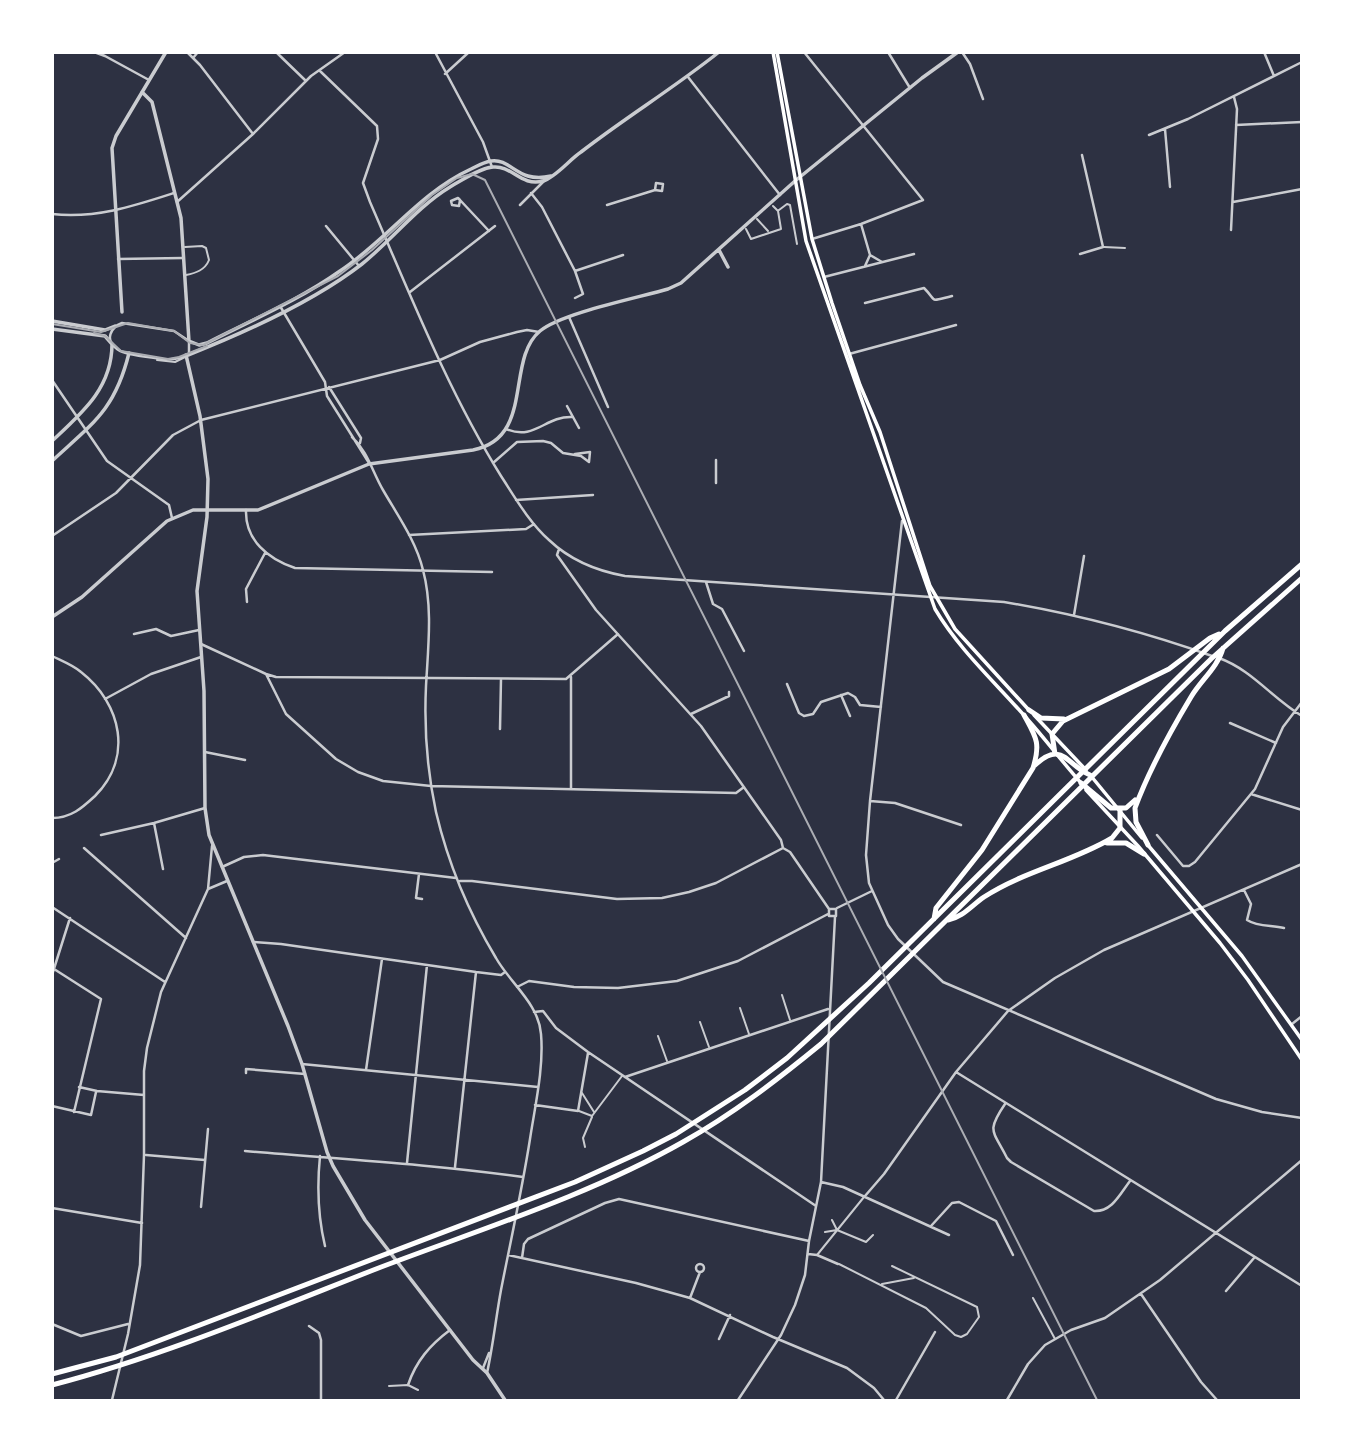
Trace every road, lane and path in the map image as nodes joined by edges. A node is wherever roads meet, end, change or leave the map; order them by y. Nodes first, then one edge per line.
1 (94, 52) edge
2 (166, 52) edge
3 (187, 52) edge
4 (198, 52) edge
5 (276, 52) edge
6 (345, 52) edge
7 (435, 52) edge
8 (469, 52) edge
9 (719, 52) edge
10 (775, 52) edge
11 (804, 52) edge
12 (888, 52) edge
13 (960, 52) edge
14 (1264, 52) edge
15 (193, 58) junction
16 (1301, 62) edge
17 (320, 71) junction
18 (445, 74) junction
19 (1274, 76) junction
20 (688, 77) junction
21 (149, 80) junction
22 (306, 81) junction
23 (910, 88) junction
24 (142, 92) junction
25 (1233, 96) junction
26 (983, 99) dead end
27 (1301, 122) edge
28 (863, 125) junction
29 (1236, 125) junction
30 (1164, 130) junction
31 (253, 134) junction
32 (1149, 135) dead end
33 (1082, 155) dead end
34 (491, 161) junction
35 (492, 167) junction
36 (551, 176) junction
37 (800, 177) junction
38 (545, 180) junction
39 (795, 181) junction
40 (1170, 187) dead end
41 (1301, 189) edge
42 (655, 190) dead end
43 (174, 193) junction
44 (531, 193) junction
45 (780, 195) junction
46 (460, 200) dead end
47 (177, 202) junction
48 (1232, 202) junction
49 (520, 205) dead end
50 (607, 205) dead end
51 (773, 206) dead end
52 (115, 210) junction
53 (778, 211) junction
54 (52, 214) edge
55 (757, 219) dead end
56 (862, 224) junction
57 (326, 226) dead end
58 (495, 226) dead end
59 (746, 229) dead end
60 (1231, 230) dead end
61 (489, 231) junction
62 (769, 233) junction
63 (384, 235) junction
64 (812, 239) junction
65 (806, 241) junction
66 (387, 242) junction
67 (797, 244) dead end
68 (183, 247) junction
69 (1103, 247) junction
70 (1125, 248) dead end
71 (719, 250) junction
72 (914, 254) dead end
73 (1080, 254) dead end
74 (623, 255) dead end
75 (870, 255) junction
76 (183, 258) junction
77 (118, 259) junction
78 (355, 261) junction
79 (882, 262) junction
80 (359, 266) junction
81 (865, 266) junction
82 (728, 267) dead end
83 (575, 271) junction
84 (184, 275) junction
85 (824, 277) junction
86 (410, 292) junction
87 (952, 296) dead end
88 (575, 298) dead end
89 (865, 303) dead end
90 (280, 306) junction
91 (122, 312) joint
92 (283, 312) junction
93 (567, 318) junction
94 (52, 321) edge
95 (124, 322) junction
96 (956, 325) dead end
97 (116, 326) junction
98 (52, 329) edge
99 (539, 332) junction
100 (189, 341) junction
101 (112, 344) junction
102 (130, 353) junction
103 (849, 354) junction
104 (187, 355) junction
105 (440, 360) junction
106 (52, 380) edge
107 (328, 388) junction
108 (567, 406) dead end
109 (608, 407) dead end
110 (572, 417) junction
111 (78, 418) junction
112 (201, 420) junction
113 (579, 428) dead end
114 (506, 429) junction
115 (87, 431) junction
116 (352, 437) junction
117 (52, 441) edge
118 (360, 443) junction
119 (483, 448) junction
120 (575, 454) dead end
121 (716, 460) dead end
122 (52, 461) edge
123 (493, 463) junction
124 (369, 464) junction
125 (131, 478) junction
126 (716, 483) dead end
127 (593, 495) dead end
128 (516, 500) junction
129 (206, 510) junction
130 (246, 510) junction
131 (172, 518) junction
132 (902, 520) junction
133 (534, 524) junction
134 (409, 535) junction
135 (52, 536) edge
136 (559, 549) junction
137 (265, 553) junction
138 (1084, 556) dead end
139 (1301, 564) edge
140 (424, 571) junction
141 (492, 572) dead end
142 (1301, 578) edge
143 (706, 581) junction
144 (895, 593) junction
145 (932, 595) junction
146 (247, 602) dead end
147 (1074, 615) junction
148 (52, 617) edge
149 (199, 629) junction
150 (1225, 631) junction
151 (134, 634) dead end
152 (618, 634) junction
153 (200, 644) junction
154 (744, 651) dead end
155 (1221, 652) junction
156 (52, 656) edge
157 (201, 657) junction
158 (266, 674) junction
159 (571, 677) junction
160 (427, 678) junction
161 (501, 679) junction
162 (787, 684) dead end
163 (729, 692) dead end
164 (841, 695) junction
165 (105, 699) junction
166 (1301, 702) edge
167 (881, 707) junction
168 (1293, 711) junction
169 (1026, 713) junction
170 (691, 714) junction
171 (850, 716) dead end
172 (1301, 716) edge
173 (1070, 718) junction
174 (1230, 723) dead end
175 (500, 729) dead end
176 (1052, 734) junction
177 (1276, 743) junction
178 (205, 752) junction
179 (1055, 754) junction
180 (245, 760) dead end
181 (1033, 768) junction
182 (1093, 774) junction
183 (431, 786) junction
184 (1081, 786) junction
185 (744, 788) junction
186 (571, 789) junction
187 (1141, 793) junction
188 (1251, 794) junction
189 (870, 801) junction
190 (205, 808) junction
191 (1120, 810) junction
192 (1301, 810) edge
193 (52, 818) edge
194 (155, 823) junction
195 (961, 825) dead end
196 (1120, 828) junction
197 (101, 835) dead end
198 (1157, 835) dead end
199 (1104, 843) junction
200 (1148, 845) junction
201 (212, 846) junction
202 (85, 848) dead end
203 (783, 848) junction
204 (1144, 854) junction
205 (59, 859) dead end
206 (52, 863) edge
207 (1301, 864) edge
208 (222, 867) junction
209 (163, 869) dead end
210 (419, 874) junction
211 (458, 879) junction
212 (228, 880) junction
213 (208, 889) junction
214 (1244, 890) junction
215 (872, 891) junction
216 (422, 899) dead end
217 (52, 907) edge
218 (838, 908) junction
219 (1203, 908) junction
220 (829, 909) junction
221 (1194, 911) junction
222 (828, 914) junction
223 (835, 917) junction
224 (70, 918) junction
225 (933, 919) junction
226 (948, 920) junction
227 (1284, 929) dead end
228 (186, 938) junction
229 (253, 942) junction
230 (382, 959) junction
231 (427, 965) junction
232 (54, 969) edge
233 (476, 972) junction
234 (505, 972) junction
235 (52, 975) edge
236 (165, 982) junction
237 (517, 987) junction
238 (782, 995) dead end
239 (740, 1008) dead end
240 (828, 1010) junction
241 (1007, 1011) junction
242 (534, 1012) junction
243 (546, 1013) junction
244 (1301, 1016) edge
245 (537, 1018) junction
246 (790, 1020) junction
247 (700, 1022) dead end
248 (1292, 1024) junction
249 (749, 1034) junction
250 (659, 1036) dead end
251 (1301, 1040) edge
252 (709, 1048) junction
253 (588, 1052) junction
254 (1301, 1060) edge
255 (668, 1062) junction
256 (302, 1063) junction
257 (366, 1070) junction
258 (956, 1072) junction
259 (246, 1073) dead end
260 (305, 1074) junction
261 (415, 1074) junction
262 (624, 1076) junction
263 (463, 1080) junction
264 (79, 1087) junction
265 (538, 1087) junction
266 (97, 1091) junction
267 (581, 1092) junction
268 (144, 1095) junction
269 (1005, 1104) junction
270 (535, 1105) junction
271 (52, 1107) edge
272 (578, 1111) junction
273 (74, 1112) junction
274 (593, 1114) junction
275 (1301, 1118) edge
276 (208, 1129) dead end
277 (585, 1147) dead end
278 (245, 1151) dead end
279 (144, 1155) junction
280 (320, 1156) junction
281 (329, 1157) junction
282 (205, 1160) junction
283 (1301, 1160) edge
284 (407, 1163) junction
285 (455, 1167) junction
286 (524, 1177) junction
287 (1130, 1180) junction
288 (821, 1182) junction
289 (864, 1196) junction
290 (816, 1206) junction
291 (201, 1207) dead end
292 (52, 1208) edge
293 (832, 1220) dead end
294 (142, 1223) junction
295 (931, 1226) junction
296 (838, 1230) junction
297 (825, 1233) dead end
298 (1216, 1234) junction
299 (873, 1235) dead end
300 (949, 1235) dead end
301 (809, 1241) junction
302 (325, 1246) dead end
303 (808, 1254) junction
304 (509, 1255) junction
305 (817, 1255) junction
306 (1013, 1255) dead end
307 (522, 1258) junction
308 (1254, 1258) junction
309 (838, 1264) joint
310 (892, 1266) dead end
311 (699, 1272) dead end
312 (917, 1278) junction
313 (881, 1284) junction
314 (1301, 1286) edge
315 (1226, 1291) dead end
316 (1141, 1294) junction
317 (691, 1298) junction
318 (1033, 1298) dead end
319 (730, 1315) junction
320 (52, 1324) edge
321 (128, 1324) junction
322 (309, 1325) dead end
323 (450, 1330) junction
324 (934, 1332) dead end
325 (719, 1339) dead end
326 (778, 1339) junction
327 (1055, 1339) junction
328 (490, 1350) junction
329 (483, 1368) junction
330 (487, 1373) junction
331 (52, 1374) edge
332 (52, 1385) edge
333 (408, 1385) junction
334 (389, 1386) dead end
335 (418, 1390) dead end
336 (112, 1401) edge
337 (321, 1401) edge
338 (505, 1401) edge
339 (738, 1401) edge
340 (884, 1401) edge
341 (896, 1401) edge
342 (1007, 1401) edge
343 (1217, 1401) edge

1 - 21 street
2 - 21 street
3 - 15 street
4 - 15 street
5 - 22 street
6 - 17 street
7 - 18 street
8 - 18 street
9 - 20 street
10 - 37 main road
10 - 39 main road
11 - 28 street
12 - 23 street
13 - 23 street
13 - 26 street
14 - 19 street
15 - 31 street
16 - 19 street
17 - 22 street
17 - 63 street
18 - 34 street
19 - 25 street
20 - 36 street
20 - 45 street
21 - 24 street
22 - 31 street
23 - 28 street
24 - 43 street
24 - 52 street
25 - 29 street
25 - 30 street
27 - 29 street
28 - 37 street
28 - 56 street
29 - 48 street
30 - 32 street
30 - 40 street
31 - 47 street
33 - 69 street
34 - 35 street
34 - 36 street
34 - 63 street
35 - 38 street
35 - 66 street
36 - 38 street
37 - 39 street
37 - 64 main road
38 - 44 street
39 - 45 street
39 - 65 main road
41 - 48 street
42 - 50 street
43 - 47 street
43 - 52 street
44 - 49 street
44 - 83 street
45 - 71 street
46 - 61 street
47 - 68 street
48 - 60 street
51 - 53 street
52 - 54 street
52 - 77 street
53 - 62 street
53 - 67 street
55 - 62 street
56 - 64 street
56 - 75 street
57 - 78 street
58 - 61 street
59 - 62 street
61 - 86 street
63 - 66 street
63 - 78 street
64 - 65 street
64 - 85 main road
65 - 132 main road
66 - 80 street
66 - 86 street
68 - 76 street
68 - 84 street
69 - 70 street
69 - 73 street
71 - 82 street
71 - 93 street
72 - 79 street
74 - 83 street
75 - 79 street
75 - 81 street
76 - 77 street
76 - 84 street
77 - 91 street
78 - 80 street
78 - 90 street
79 - 81 street
80 - 92 street
81 - 85 street
83 - 88 street
84 - 100 street
85 - 103 main road
86 - 105 street
87 - 89 street
90 - 92 street
90 - 100 street
91 - 95 street
92 - 104 street
92 - 107 street
93 - 99 street
93 - 109 street
94 - 97 street
95 - 97 street
95 - 100 street
96 - 103 street
97 - 101 street
98 - 101 street
99 - 105 street
99 - 114 street
100 - 104 street
101 - 102 street
101 - 111 street
102 - 104 street
102 - 104 street
102 - 115 street
103 - 145 main road
104 - 112 street
105 - 107 street
105 - 119 street
106 - 111 street
107 - 112 street
107 - 116 street
107 - 118 street
108 - 110 street
110 - 113 street
110 - 114 street
111 - 115 street
111 - 117 street
112 - 125 street
112 - 129 street
114 - 119 street
115 - 122 street
115 - 125 street
116 - 118 street
116 - 124 street
118 - 124 street
119 - 123 street
119 - 124 street
120 - 123 street
121 - 126 street
123 - 128 street
124 - 130 street
124 - 134 street
125 - 131 street
125 - 135 street
127 - 128 street
128 - 133 street
129 - 130 street
129 - 131 street
129 - 149 street
130 - 137 street
131 - 148 street
132 - 144 street
132 - 145 main road
133 - 134 street
133 - 136 street
134 - 140 street
136 - 143 street
136 - 152 street
137 - 140 street
137 - 146 street
138 - 147 street
139 - 150 highway
140 - 141 street
140 - 160 street
142 - 155 highway
143 - 144 street
143 - 154 street
144 - 145 street
144 - 167 street
145 - 147 street
145 - 169 main road
147 - 168 street
149 - 151 street
149 - 153 street
150 - 173 highway
150 - 225 highway
152 - 159 street
152 - 170 street
153 - 157 street
153 - 158 street
155 - 182 highway
155 - 187 highway
156 - 165 street
157 - 165 street
157 - 178 street
158 - 160 street
158 - 183 street
159 - 161 street
159 - 186 street
160 - 161 street
160 - 183 street
161 - 175 street
162 - 164 street
163 - 170 street
164 - 167 street
164 - 171 street
165 - 193 street
166 - 168 street
167 - 189 street
168 - 172 street
168 - 177 street
169 - 173 highway
169 - 176 main road
169 - 179 main road
169 - 181 highway
170 - 185 street
173 - 176 highway
174 - 177 street
176 - 179 highway
176 - 182 main road
177 - 188 street
178 - 180 street
178 - 190 street
179 - 181 highway
179 - 182 highway
179 - 184 main road
181 - 225 highway
182 - 184 highway
182 - 191 main road
183 - 186 street
183 - 211 street
184 - 191 highway
184 - 196 main road
184 - 226 highway
185 - 186 street
185 - 203 street
187 - 191 highway
187 - 200 highway
188 - 192 street
188 - 198 street
189 - 195 street
189 - 215 street
190 - 194 street
190 - 201 street
191 - 196 highway
191 - 200 main road
194 - 197 street
194 - 209 street
196 - 199 highway
196 - 204 main road
199 - 204 highway
199 - 226 highway
200 - 219 main road
201 - 208 street
201 - 213 street
202 - 228 street
203 - 211 street
203 - 220 street
204 - 221 main road
205 - 206 street
207 - 214 street
208 - 210 street
208 - 212 street
210 - 211 street
210 - 216 street
211 - 234 street
212 - 213 street
212 - 229 street
213 - 228 street
214 - 219 street
214 - 227 street
215 - 218 street
215 - 241 street
217 - 224 street
218 - 220 street
218 - 223 street
219 - 221 street
219 - 248 main road
220 - 222 street
221 - 241 street
221 - 254 main road
222 - 223 street
222 - 237 street
223 - 240 street
224 - 232 street
224 - 236 street
225 - 331 highway
226 - 332 highway
228 - 236 street
229 - 230 street
229 - 256 street
230 - 231 street
230 - 257 street
231 - 233 street
231 - 261 street
232 - 235 street
232 - 264 street
233 - 234 street
233 - 263 street
234 - 237 street
236 - 268 street
237 - 242 street
238 - 246 street
239 - 249 street
240 - 246 street
240 - 288 street
241 - 258 street
241 - 275 street
242 - 243 street
242 - 245 street
243 - 245 street
243 - 253 street
244 - 248 street
245 - 265 street
246 - 249 street
247 - 252 street
248 - 251 main road
249 - 252 street
250 - 255 street
252 - 255 street
253 - 262 street
253 - 267 street
255 - 262 street
256 - 257 street
256 - 260 street
257 - 261 street
258 - 269 street
258 - 289 street
259 - 260 street
260 - 281 street
261 - 263 street
261 - 284 street
262 - 274 street
262 - 290 street
263 - 265 street
263 - 285 street
264 - 266 street
264 - 273 street
265 - 270 street
266 - 268 street
266 - 273 street
267 - 272 street
267 - 274 street
268 - 279 street
269 - 287 street
269 - 287 street
270 - 272 street
270 - 286 street
271 - 273 street
272 - 274 street
274 - 277 street
276 - 282 street
278 - 280 street
279 - 282 street
279 - 294 street
280 - 281 street
280 - 302 street
281 - 284 street
281 - 323 street
282 - 291 street
283 - 298 street
284 - 285 street
285 - 286 street
286 - 304 street
287 - 298 street
288 - 289 street
288 - 290 street
289 - 295 street
289 - 296 street
290 - 301 street
292 - 294 street
293 - 296 street
294 - 321 street
295 - 300 street
295 - 306 street
296 - 297 street
296 - 299 street
296 - 305 street
298 - 308 street
298 - 316 street
301 - 303 street
301 - 307 street
303 - 305 street
303 - 326 street
304 - 307 street
304 - 328 street
305 - 309 street
307 - 317 street
308 - 314 street
308 - 315 street
309 - 313 street
310 - 312 street
311 - 317 street
312 - 313 street
312 - 313 street
316 - 327 street
316 - 343 street
317 - 319 street
318 - 327 street
319 - 325 street
319 - 326 street
320 - 321 street
321 - 336 street
322 - 337 street
323 - 329 street
323 - 333 street
324 - 341 street
326 - 339 street
326 - 340 street
327 - 342 street
328 - 329 street
328 - 330 street
329 - 330 street
330 - 338 street
333 - 334 street
333 - 335 street

